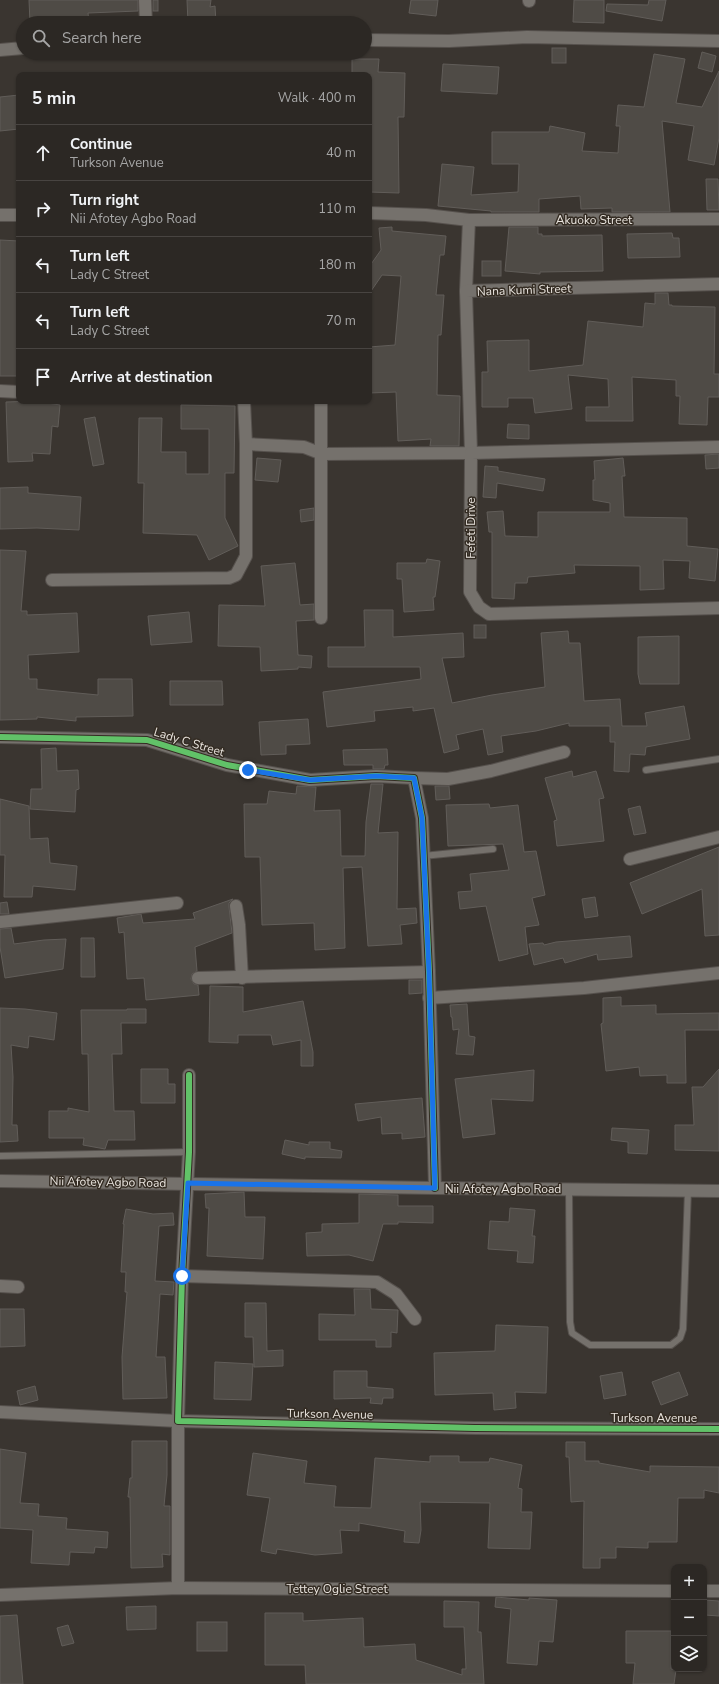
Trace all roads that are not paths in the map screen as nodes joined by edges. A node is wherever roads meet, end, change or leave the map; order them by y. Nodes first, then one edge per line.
1 (145, 0) edge
2 (146, 16) edge
3 (372, 40) edge
4 (719, 41) edge
5 (16, 49) edge
6 (0, 50) edge
7 (372, 213) edge
8 (0, 215) edge
9 (16, 215) edge
10 (719, 219) edge
11 (469, 220) junction
12 (719, 284) edge
13 (466, 291) junction
14 (0, 391) edge
15 (16, 392) edge
16 (244, 404) edge
17 (321, 404) edge
18 (246, 444) junction
19 (719, 447) edge
20 (471, 453) junction
21 (322, 454) junction
22 (52, 580) dead end
23 (719, 608) edge
24 (321, 618) dead end
25 (0, 737) edge
26 (564, 752) dead end
27 (719, 759) edge
28 (646, 770) dead end
29 (414, 778) junction
30 (719, 837) edge
31 (493, 849) dead end
32 (423, 856) junction
33 (630, 859) dead end
34 (177, 903) dead end
35 (236, 906) dead end
36 (0, 922) edge
37 (429, 972) junction
38 (719, 973) edge
39 (198, 978) dead end
40 (242, 978) junction
41 (429, 998) junction
42 (189, 1075) dead end
43 (189, 1152) junction
44 (0, 1156) edge
45 (0, 1181) edge
46 (188, 1183) junction
47 (435, 1188) junction
48 (569, 1189) junction
49 (688, 1190) junction
50 (719, 1190) edge
51 (182, 1276) junction
52 (0, 1286) edge
53 (18, 1287) dead end
54 (415, 1319) dead end
55 (0, 1412) edge
56 (178, 1421) junction
57 (719, 1429) edge
58 (178, 1588) junction
59 (671, 1591) edge
60 (707, 1591) edge
61 (719, 1591) edge
62 (0, 1594) edge

1 - 2 street
3 - 4 street
5 - 6 street
7 - 11 street, Akuoko Street
8 - 9 street
10 - 11 street, Akuoko Street
11 - 13 street
12 - 13 street, Nana Kumi Street
13 - 20 street, Nana Kumi Street
14 - 15 street
16 - 18 street
17 - 21 street
18 - 21 street
18 - 22 street
19 - 20 street
20 - 21 street
20 - 23 street, Fefeti Drive
21 - 24 street
25 - 29 street, Lady C Street
26 - 29 street, Lady C Street
27 - 28 lane
29 - 32 street
30 - 33 street
31 - 32 lane
32 - 37 street
34 - 36 street
35 - 40 street
37 - 40 street
37 - 41 street
38 - 41 street
39 - 40 street
41 - 47 street
42 - 43 street
43 - 44 lane
43 - 46 street
45 - 46 street, Nii Afotey Agbo Road
46 - 47 street, Nii Afotey Agbo Road
46 - 51 street
47 - 48 street, Nii Afotey Agbo Road
48 - 49 street, Nii Afotey Agbo Road
48 - 49 lane
49 - 50 street, Nii Afotey Agbo Road
51 - 54 street
51 - 56 street
52 - 53 street
55 - 56 street, Turkson Avenue
56 - 57 street, Turkson Avenue
56 - 58 street
58 - 59 street, Tettey Oglie Street
58 - 62 street, Tettey Oglie Street
60 - 61 street

